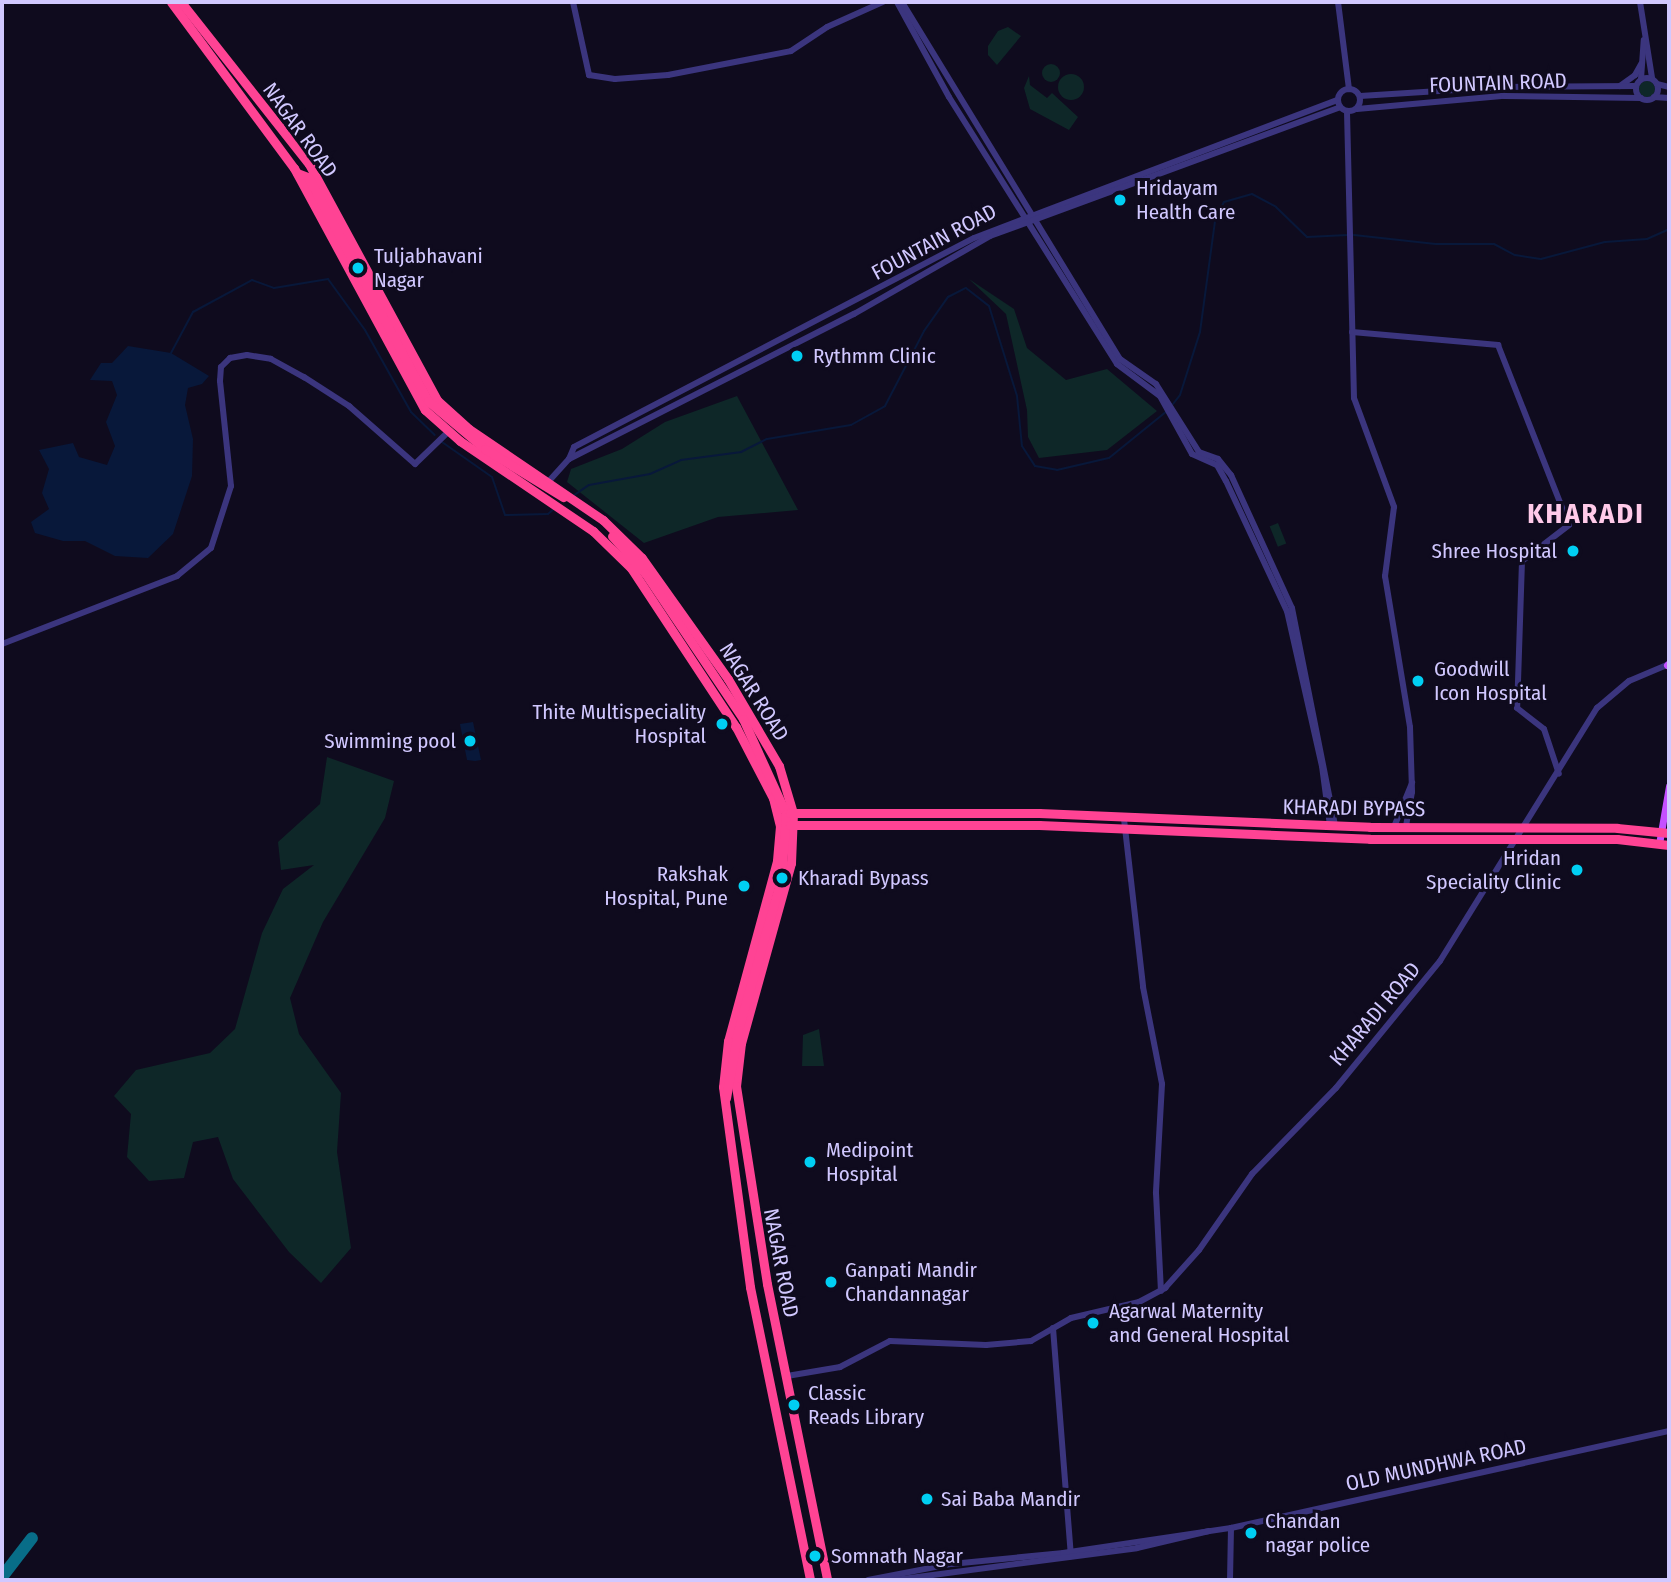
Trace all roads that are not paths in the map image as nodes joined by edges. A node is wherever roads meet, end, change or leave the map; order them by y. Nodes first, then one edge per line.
1 (171, 2) edge
2 (181, 2) edge
3 (573, 2) edge
4 (883, 2) edge
5 (899, 2) edge
6 (1338, 2) edge
7 (1642, 3) edge
8 (1644, 40) junction
9 (929, 56) junction
10 (1642, 58) junction
11 (1641, 79) junction
12 (1654, 81) junction
13 (1636, 86) junction
14 (1618, 87) junction
15 (1669, 87) edge
16 (1349, 89) junction
17 (1360, 96) junction
18 (1654, 97) junction
19 (1641, 98) junction
20 (1669, 98) edge
21 (1339, 103) junction
22 (1357, 109) junction
23 (1347, 112) junction
24 (305, 159) junction
25 (296, 170) junction
26 (1032, 213) junction
27 (1023, 216) junction
28 (1037, 220) junction
29 (1028, 223) junction
30 (1352, 332) junction
31 (685, 390) junction
32 (689, 399) junction
33 (1167, 401) junction
34 (448, 432) junction
35 (569, 459) junction
36 (547, 484) junction
37 (529, 486) junction
38 (566, 501) junction
39 (2, 644) edge
40 (1669, 664) edge
41 (1559, 774) junction
42 (1412, 783) junction
43 (1669, 786) edge
44 (790, 796) junction
45 (790, 813) junction
46 (811, 813) junction
47 (1127, 819) junction
48 (791, 825) junction
49 (1333, 826) junction
50 (1394, 827) junction
51 (1406, 827) junction
52 (1525, 827) junction
53 (1126, 831) junction
54 (1667, 833) edge
55 (1519, 838) junction
56 (1665, 844) edge
57 (724, 1104) junction
58 (752, 1202) junction
59 (736, 1205) junction
60 (1161, 1291) junction
61 (1053, 1328) junction
62 (787, 1376) junction
63 (793, 1404) junction
64 (775, 1407) junction
65 (1669, 1431) edge
66 (1231, 1528) junction
67 (1071, 1555) junction
68 (810, 1580) edge
69 (827, 1580) edge
70 (868, 1580) edge
71 (895, 1580) edge
72 (1230, 1580) edge

1 - 25 highway, NAGAR ROAD
2 - 24 highway, NAGAR ROAD
3 - 4 street
5 - 9 street
6 - 16 street
7 - 8 street
8 - 10 street
8 - 12 street
9 - 26 street
9 - 27 street
10 - 11 street
10 - 14 street
11 - 12 street
11 - 13 street
12 - 15 street
12 - 18 street
13 - 14 street, FOUNTAIN ROAD
13 - 19 street
14 - 17 street, FOUNTAIN ROAD
16 - 17 street
16 - 21 street, FOUNTAIN ROAD
17 - 22 street
18 - 19 street, FOUNTAIN ROAD
18 - 20 street, FOUNTAIN ROAD
19 - 22 street, FOUNTAIN ROAD
21 - 23 street
21 - 26 street, FOUNTAIN ROAD
21 - 28 street, FOUNTAIN ROAD
22 - 23 street, FOUNTAIN ROAD
23 - 30 street
24 - 25 highway
24 - 36 highway, NAGAR ROAD
25 - 34 highway, NAGAR ROAD
25 - 36 highway
26 - 27 street, FOUNTAIN ROAD
26 - 28 street
27 - 29 street
27 - 31 street, FOUNTAIN ROAD
28 - 29 street, FOUNTAIN ROAD
28 - 33 street
29 - 32 street, FOUNTAIN ROAD
29 - 33 street
30 - 41 street
30 - 42 street
31 - 32 street
31 - 35 street, FOUNTAIN ROAD
32 - 35 street, FOUNTAIN ROAD
33 - 49 street
34 - 37 highway, NAGAR ROAD
34 - 39 street
35 - 36 street, FOUNTAIN ROAD
36 - 37 highway
36 - 38 highway
37 - 38 highway, NAGAR ROAD
38 - 44 highway, NAGAR ROAD
38 - 45 highway
38 - 57 highway, NAGAR ROAD
40 - 41 street, KHARADI ROAD
41 - 52 street, KHARADI ROAD
42 - 50 street
42 - 51 street
43 - 54 main road
44 - 45 highway, NAGAR ROAD
44 - 46 highway
45 - 46 highway, KHARADI BYPASS
45 - 48 highway, NAGAR ROAD
46 - 47 highway, KHARADI BYPASS
47 - 49 highway, KHARADI BYPASS
47 - 53 street
48 - 53 highway, KHARADI BYPASS
48 - 57 highway
48 - 58 highway, NAGAR ROAD
49 - 50 highway, KHARADI BYPASS
50 - 51 highway, KHARADI BYPASS
51 - 52 highway, KHARADI BYPASS
52 - 54 highway, KHARADI BYPASS
52 - 55 street, KHARADI ROAD
53 - 55 highway, KHARADI BYPASS
53 - 60 street
54 - 56 main road
55 - 56 highway, KHARADI BYPASS
55 - 60 street, KHARADI ROAD
57 - 59 highway, NAGAR ROAD
58 - 59 highway
58 - 62 highway, NAGAR ROAD
59 - 64 highway, NAGAR ROAD
60 - 61 street, KHARADI ROAD
61 - 62 street, KHARADI ROAD
61 - 67 street
62 - 63 highway, NAGAR ROAD
63 - 64 highway
63 - 69 highway, NAGAR ROAD
64 - 68 highway, NAGAR ROAD
65 - 66 street, OLD MUNDHWA ROAD
66 - 67 street, OLD MUNDHWA ROAD
66 - 72 street
67 - 70 street, OLD MUNDHWA ROAD
67 - 71 street, OLD MUNDHWA ROAD

